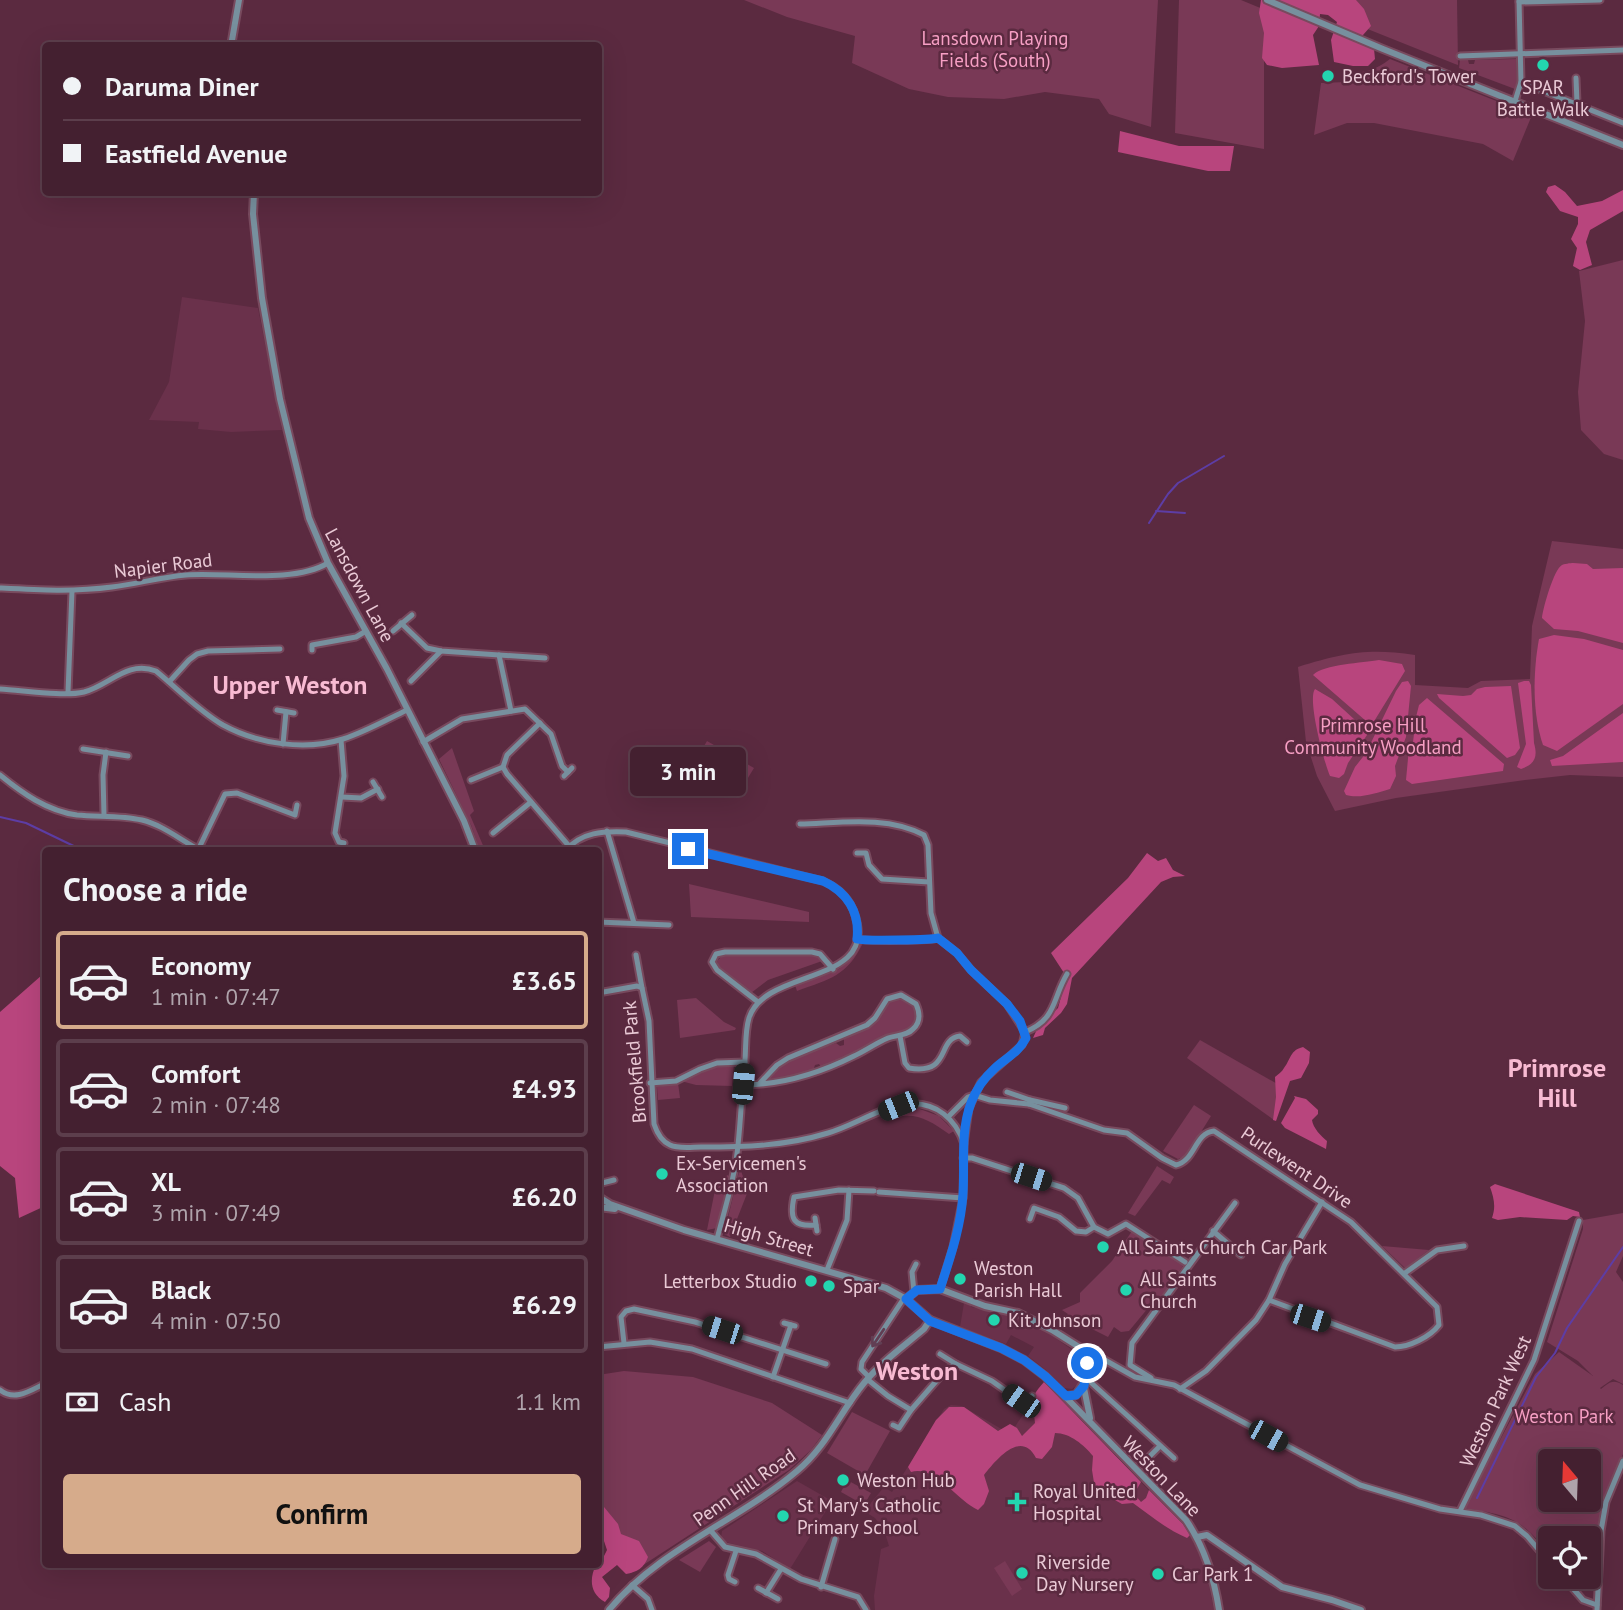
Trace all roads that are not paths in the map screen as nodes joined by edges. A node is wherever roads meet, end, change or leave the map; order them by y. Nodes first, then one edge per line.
1 (239, 0) edge
2 (1267, 0) edge
3 (1600, 0) edge
4 (1519, 1) edge
5 (232, 42) edge
6 (1623, 50) edge
7 (1520, 54) junction
8 (1460, 56) dead end
9 (1471, 56) junction
10 (1471, 63) dead end
11 (1576, 78) dead end
12 (1521, 82) junction
13 (1515, 100) junction
14 (1577, 103) junction
15 (1623, 123) edge
16 (1623, 145) edge
17 (254, 196) edge
18 (328, 563) junction
19 (0, 587) edge
20 (72, 591) junction
21 (412, 615) dead end
22 (401, 623) junction
23 (366, 631) junction
24 (393, 631) dead end
25 (280, 649) dead end
26 (266, 650) junction
27 (312, 650) dead end
28 (440, 651) junction
29 (499, 655) junction
30 (545, 658) dead end
31 (266, 659) dead end
32 (411, 681) dead end
33 (169, 682) junction
34 (0, 689) edge
35 (68, 692) junction
36 (277, 710) dead end
37 (407, 710) junction
38 (510, 711) junction
39 (286, 712) junction
40 (294, 713) dead end
41 (540, 723) junction
42 (341, 740) junction
43 (423, 742) junction
44 (283, 744) junction
45 (83, 750) dead end
46 (106, 752) junction
47 (128, 756) dead end
48 (503, 767) junction
49 (568, 772) dead end
50 (0, 775) edge
51 (470, 781) dead end
52 (373, 782) dead end
53 (378, 789) junction
54 (342, 797) junction
55 (382, 797) dead end
56 (531, 802) junction
57 (297, 805) dead end
58 (104, 815) junction
59 (800, 824) dead end
60 (607, 831) junction
61 (493, 834) dead end
62 (344, 843) dead end
63 (194, 847) edge
64 (200, 847) edge
65 (474, 847) edge
66 (566, 847) edge
67 (569, 847) edge
68 (856, 853) dead end
69 (929, 882) junction
70 (602, 922) edge
71 (634, 923) junction
72 (669, 925) dead end
73 (938, 938) junction
74 (857, 939) junction
75 (636, 955) dead end
76 (833, 969) junction
77 (1067, 974) dead end
78 (642, 988) junction
79 (602, 992) edge
80 (758, 1002) junction
81 (1026, 1032) junction
82 (900, 1036) junction
83 (967, 1042) dead end
84 (744, 1062) junction
85 (650, 1083) junction
86 (743, 1084) junction
87 (759, 1084) junction
88 (1007, 1092) dead end
89 (974, 1094) junction
90 (1030, 1102) junction
91 (1065, 1108) dead end
92 (948, 1116) junction
93 (964, 1144) junction
94 (738, 1147) junction
95 (963, 1158) junction
96 (614, 1180) dead end
97 (602, 1183) edge
98 (849, 1190) junction
99 (602, 1198) edge
100 (963, 1198) junction
101 (1322, 1202) junction
102 (1235, 1203) dead end
103 (602, 1206) edge
104 (624, 1209) junction
105 (815, 1218) dead end
106 (1030, 1219) dead end
107 (1579, 1221) dead end
108 (1094, 1227) junction
109 (1213, 1231) junction
110 (717, 1239) junction
111 (1458, 1244) dead end
112 (1241, 1255) dead end
113 (1185, 1262) dead end
114 (916, 1264) dead end
115 (827, 1270) junction
116 (1405, 1273) junction
117 (940, 1289) junction
118 (914, 1292) junction
119 (905, 1298) junction
120 (1269, 1300) junction
121 (930, 1321) junction
122 (790, 1324) dead end
123 (624, 1343) junction
124 (602, 1346) edge
125 (782, 1350) junction
126 (940, 1354) dead end
127 (1086, 1357) junction
128 (826, 1364) dead end
129 (956, 1364) junction
130 (773, 1377) junction
131 (868, 1378) junction
132 (1086, 1378) junction
133 (1157, 1381) junction
134 (42, 1385) edge
135 (1084, 1386) junction
136 (1180, 1389) junction
137 (0, 1390) edge
138 (1032, 1396) dead end
139 (1066, 1396) junction
140 (850, 1404) junction
141 (911, 1410) junction
142 (894, 1425) dead end
143 (1093, 1425) junction
144 (1160, 1446) junction
145 (1149, 1457) dead end
146 (1174, 1458) dead end
147 (1623, 1461) edge
148 (1461, 1511) junction
149 (711, 1531) junction
150 (1197, 1537) junction
151 (835, 1539) dead end
152 (1538, 1549) edge
153 (736, 1551) junction
154 (781, 1569) junction
155 (735, 1582) dead end
156 (632, 1586) junction
157 (821, 1587) junction
158 (758, 1588) dead end
159 (1573, 1589) edge
160 (766, 1593) junction
161 (778, 1599) dead end
162 (1597, 1608) edge
163 (610, 1610) edge
164 (652, 1610) edge
165 (866, 1610) edge
166 (1219, 1610) edge
167 (1360, 1610) edge

1 - 5 street
2 - 13 street
3 - 4 street
4 - 7 street
6 - 7 street
7 - 9 street
7 - 12 street
8 - 9 street
9 - 10 street
11 - 14 street
12 - 13 street
12 - 14 street
13 - 16 street
14 - 15 street
17 - 18 street, Lansdown Lane
18 - 20 street, Napier Road
18 - 23 street, Lansdown Lane
19 - 20 street, Napier Road
20 - 35 street
21 - 22 street
22 - 24 street
22 - 28 street
23 - 27 street
23 - 37 street, Lansdown Lane
25 - 26 street
26 - 31 street
26 - 33 street
28 - 29 street
28 - 32 street
29 - 30 street
29 - 38 street
33 - 35 street
33 - 44 street
34 - 35 street
36 - 39 street
37 - 42 street
37 - 43 street, Lansdown Lane
38 - 41 street
38 - 43 street
39 - 40 street
39 - 44 street
41 - 48 street
41 - 49 street
42 - 44 street
42 - 54 street
43 - 65 street, Lansdown Lane
45 - 46 street
46 - 47 street
46 - 58 street
48 - 51 street
48 - 56 street
50 - 58 street
52 - 53 street
53 - 54 street
53 - 55 street
54 - 62 street
56 - 61 street
56 - 66 street
57 - 64 street
58 - 63 street
59 - 69 street
60 - 67 street
60 - 71 street
60 - 74 street
68 - 69 street
69 - 73 street
70 - 71 street
71 - 72 street
73 - 74 street
73 - 81 street
74 - 76 street
75 - 78 street
76 - 80 street
76 - 80 street
77 - 81 street
78 - 79 street, Brookfield Park
78 - 85 street, Brookfield Park
80 - 84 street
81 - 89 street
82 - 83 street
82 - 87 street
82 - 87 street
84 - 85 street
84 - 86 street
85 - 94 street, Brookfield Park
86 - 87 street
86 - 94 street
88 - 90 street
89 - 90 street, Purlewent Drive
89 - 92 street
89 - 93 street
90 - 91 street
90 - 101 street, Purlewent Drive
92 - 93 street
92 - 94 street, Brookfield Park
93 - 95 street
94 - 110 street
95 - 100 street
95 - 108 street
96 - 97 street
98 - 100 street
98 - 105 street
98 - 115 street
99 - 104 street, High Street
100 - 117 street
101 - 116 street, Purlewent Drive
101 - 120 street
102 - 109 street
103 - 104 street, High Street
104 - 110 street, High Street
106 - 108 street
107 - 148 street, Weston Park West
108 - 113 street
109 - 112 street
109 - 133 street
110 - 115 street, High Street
111 - 116 street
114 - 118 street
115 - 119 street, High Street
116 - 120 street, Purlewent Drive
117 - 118 street
117 - 127 street
118 - 119 street
119 - 121 street, High Street
119 -> 131 street
120 - 136 street
121 - 131 street, Penn Hill Road
121 - 139 street, Weston Lane
122 - 125 street
123 - 124 street
123 - 125 street
123 - 130 street
125 - 128 street
125 - 130 street
126 - 129 street
127 - 132 street
127 - 133 street
129 - 138 street
129 - 141 street
130 - 140 street
131 - 140 street, Penn Hill Road
131 - 141 street
132 - 135 street
132 - 144 street
133 - 136 street
134 - 137 street
135 - 139 street
135 - 143 street
136 - 148 street
139 - 143 street, Weston Lane
140 - 149 street, Penn Hill Road
141 - 142 street
143 - 150 street, Weston Lane
144 - 145 street
144 - 146 street
147 - 162 street
148 - 152 street
149 - 153 street
149 - 156 street, Penn Hill Road
150 - 166 street
150 - 167 street, Weston Lane
151 - 157 street
153 - 154 street
153 - 155 street
154 - 157 street
154 - 160 street
156 - 163 street, Penn Hill Road
156 - 164 street
157 - 165 street
158 - 160 street
159 - 162 street
160 - 161 street

